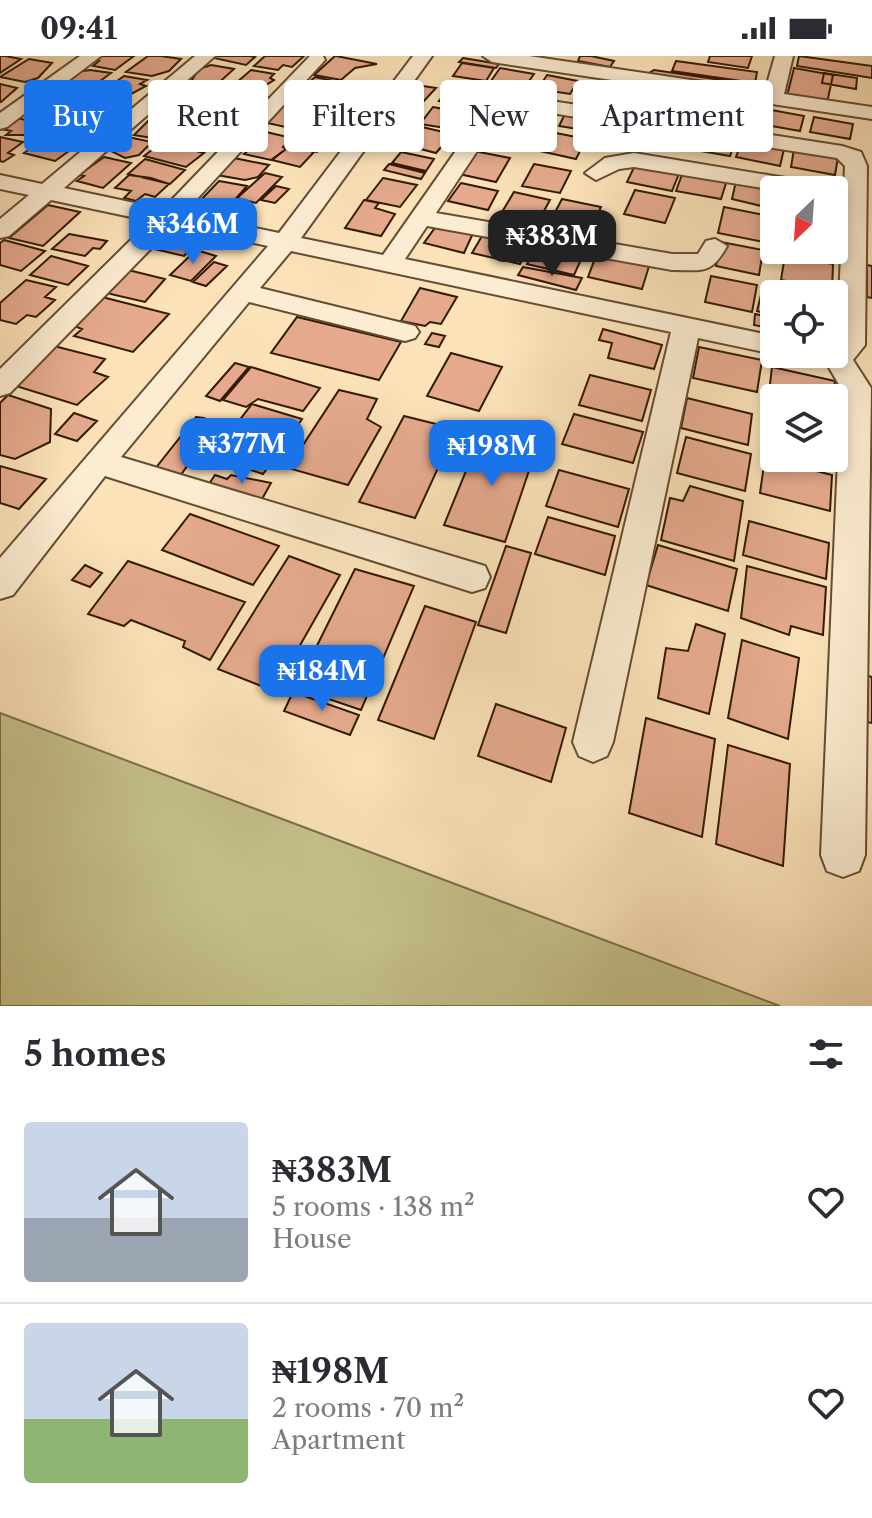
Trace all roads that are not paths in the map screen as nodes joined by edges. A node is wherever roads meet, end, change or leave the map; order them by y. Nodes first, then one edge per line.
1 (92, 56) edge
2 (206, 56) edge
3 (423, 56) edge
4 (492, 56) edge
5 (650, 56) edge
6 (784, 56) edge
7 (316, 60) dead end
8 (641, 80) joint
9 (773, 99) joint
10 (872, 113) edge
11 (0, 123) edge
12 (596, 173) dead end
13 (760, 181) edge
14 (848, 181) edge
15 (0, 182) edge
16 (46, 191) junction
17 (168, 217) junction
18 (421, 218) junction
19 (0, 231) edge
20 (286, 241) junction
21 (715, 246) dead end
22 (389, 264) junction
23 (848, 264) edge
24 (242, 292) junction
25 (685, 326) junction
26 (405, 332) dead end
27 (760, 342) edge
28 (848, 350) edge
29 (846, 368) edge
30 (0, 386) edge
31 (98, 462) junction
32 (472, 577) dead end
33 (0, 584) edge
34 (593, 742) dead end
35 (843, 855) dead end

1 - 11 street
2 - 16 street
3 - 20 street
4 - 8 street
5 - 8 street
6 - 9 street
7 - 17 street
9 - 10 street
12 - 13 street
14 - 18 street
15 - 16 street
16 - 17 street
16 - 19 street
17 - 20 street
17 - 30 street
18 - 21 street
18 - 22 street
20 - 22 street
20 - 24 street
22 - 25 street
23 - 28 street
24 - 26 street
24 - 31 street
25 - 27 street
25 - 34 street
29 - 35 street
31 - 32 street
31 - 33 street

